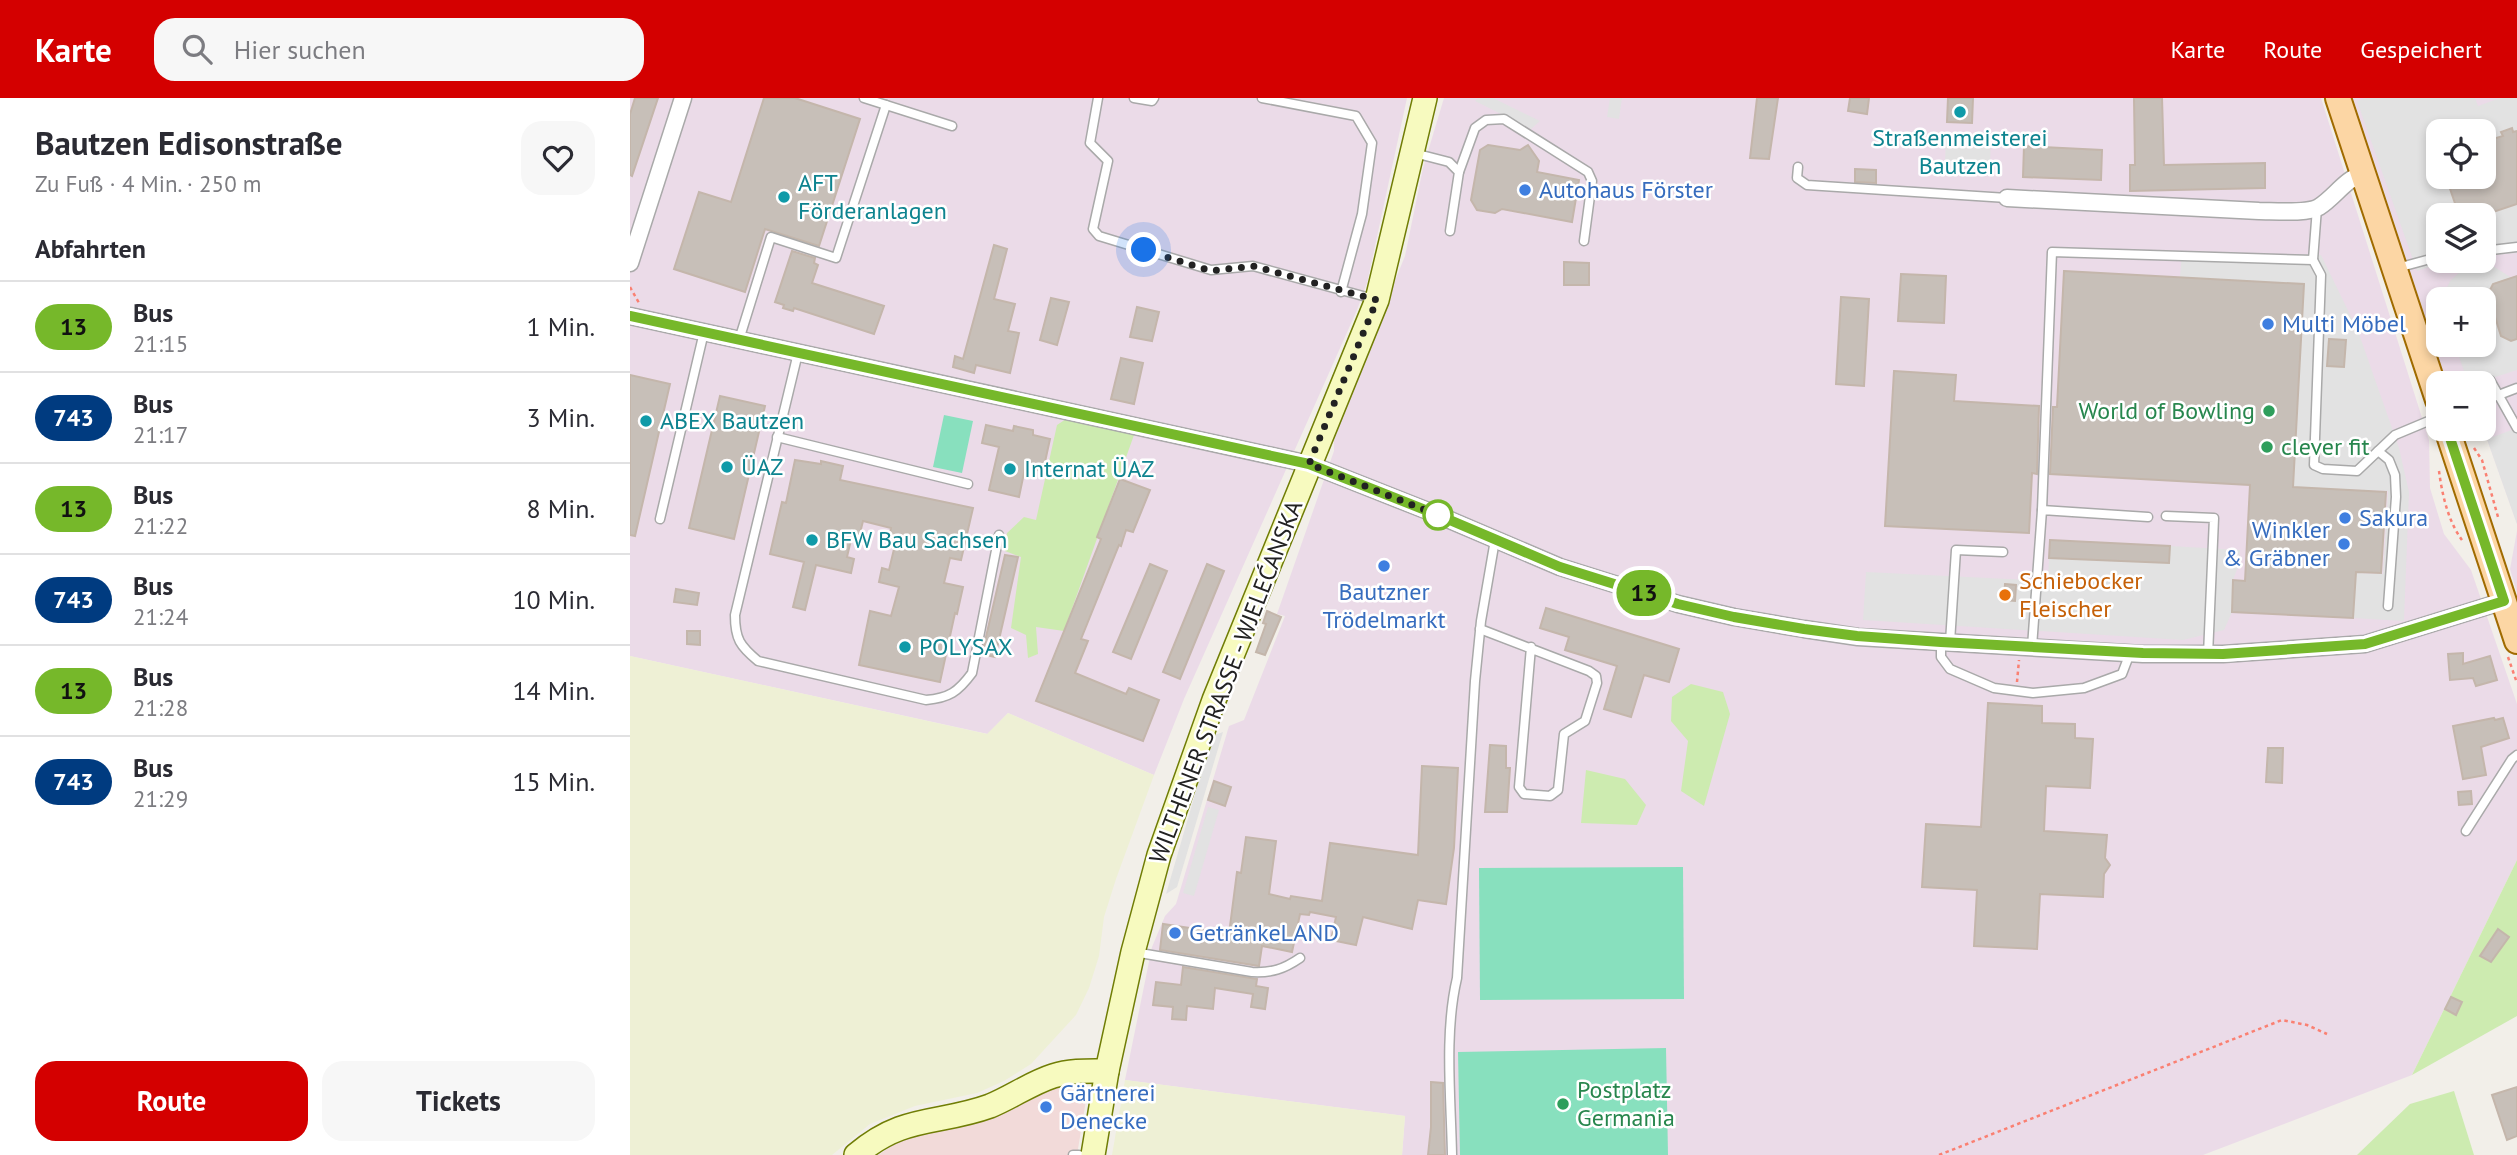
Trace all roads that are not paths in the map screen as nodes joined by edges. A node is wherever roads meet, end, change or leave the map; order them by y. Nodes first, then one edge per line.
1 (683, 98) edge
2 (864, 98) edge
3 (1098, 98) edge
4 (1134, 98) edge
5 (1154, 98) edge
6 (1262, 98) edge
7 (1424, 98) edge
8 (2338, 98) edge
9 (886, 105) junction
10 (952, 126) dead end
11 (1411, 153) junction
12 (1798, 167) dead end
13 (1459, 172) junction
14 (2363, 174) junction
15 (2007, 198) joint
16 (2317, 208) junction
17 (1450, 231) dead end
18 (1584, 241) dead end
19 (2517, 247) edge
20 (2496, 249) edge
21 (2313, 260) junction
22 (2426, 260) edge
23 (630, 263) edge
24 (2395, 269) junction
25 (1341, 292) junction
26 (1377, 300) junction
27 (637, 313) edge
28 (704, 332) junction
29 (739, 340) junction
30 (798, 353) junction
31 (2428, 371) edge
32 (2517, 388) edge
33 (2496, 390) edge
34 (2500, 396) junction
35 (2496, 397) edge
36 (2426, 422) edge
37 (2517, 428) edge
38 (777, 438) junction
39 (2451, 441) edge
40 (2378, 451) junction
41 (1309, 464) junction
42 (968, 484) dead end
43 (2042, 510) junction
44 (2166, 516) dead end
45 (2148, 517) dead end
46 (660, 519) dead end
47 (999, 535) dead end
48 (1495, 540) junction
49 (2003, 552) dead end
50 (2504, 601) junction
51 (2388, 606) dead end
52 (1480, 629) junction
53 (2517, 641) edge
54 (1946, 642) junction
55 (1531, 647) junction
56 (2026, 647) junction
57 (2130, 653) junction
58 (2208, 655) junction
59 (2517, 755) edge
60 (2466, 831) dead end
61 (1133, 952) junction
62 (1300, 958) dead end
63 (1107, 1071) junction
64 (856, 1155) edge
65 (1073, 1155) edge
66 (1079, 1155) edge
67 (1093, 1155) edge
68 (1452, 1155) edge

1 - 23 street
2 - 9 lane
3 - 25 lane
4 - 5 lane
6 - 25 lane
7 - 11 main road, WILTHENER STRASSE - WJELEĆANSKA
8 - 14 main road
9 - 10 lane
9 - 29 lane
11 - 13 lane
11 - 26 main road, WILTHENER STRASSE - WJELEĆANSKA
12 - 15 lane
13 - 17 lane
13 - 18 lane
14 - 16 street
14 - 24 main road
15 - 16 street
16 - 21 lane
19 - 20 lane
21 - 40 lane
21 - 43 lane
22 - 24 lane
24 - 31 main road
25 - 26 lane
26 - 41 main road, WILTHENER STRASSE - WJELEĆANSKA
27 - 28 street
28 - 29 street
28 - 46 lane
29 - 30 street
30 - 38 lane
30 - 41 street
32 - 34 lane
33 - 34 lane
34 - 35 lane
34 - 37 lane
36 - 40 lane
38 - 42 lane
38 - 47 lane
39 - 50 main road
40 - 51 lane
41 - 48 street
41 - 61 main road, WILTHENER STRASSE - WJELEĆANSKA
43 - 45 lane
43 - 56 lane
44 - 58 lane
48 - 52 lane
48 - 54 street
49 - 54 lane
50 - 53 main road
50 - 58 street
52 - 55 lane
52 - 68 lane
54 - 56 street
54 - 57 lane
55 - 55 lane
56 - 57 street
57 - 58 street
59 - 60 lane
61 - 62 lane
61 - 63 main road, WILTHENER STRASSE - WJELEĆANSKA
63 - 64 main road
63 - 67 main road, WILTHENER STRASSE - WJELEĆANSKA
65 - 66 lane

